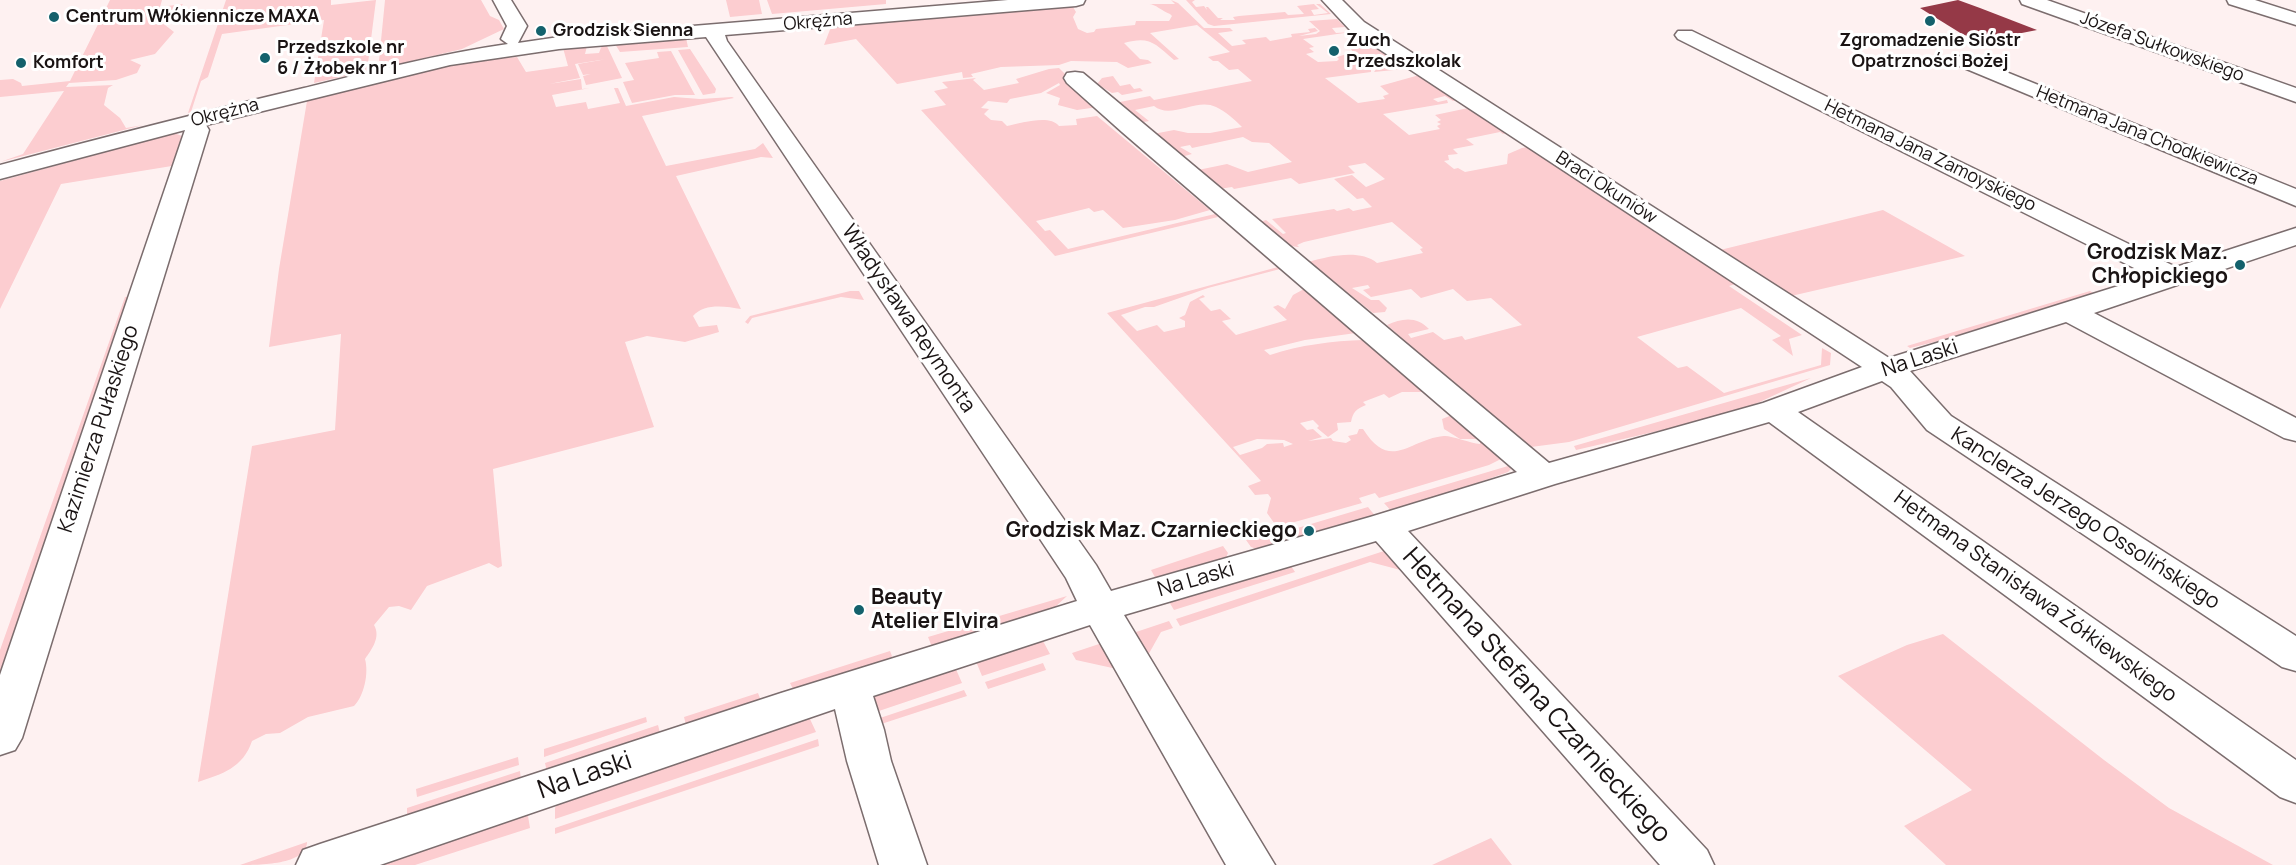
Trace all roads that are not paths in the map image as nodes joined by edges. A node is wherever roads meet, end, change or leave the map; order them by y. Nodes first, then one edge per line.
1 (505, 0) edge
2 (1076, 0) edge
3 (1331, 0) edge
4 (2029, 0) edge
5 (2244, 1) edge
6 (988, 3) edge
7 (2296, 19) edge
8 (714, 31) junction
9 (1685, 35) dead end
10 (520, 44) junction
11 (1964, 61) dead end
12 (1075, 78) dead end
13 (2296, 95) edge
14 (193, 121) junction
15 (0, 172) edge
16 (2296, 198) edge
17 (2296, 237) edge
18 (2175, 277) junction
19 (2069, 312) junction
20 (1886, 369) junction
21 (1774, 410) junction
22 (2296, 431) edge
23 (1543, 476) junction
24 (1383, 526) junction
25 (1100, 608) junction
26 (2296, 656) edge
27 (849, 688) junction
28 (0, 738) edge
29 (2296, 784) edge
30 (344, 861) edge
31 (903, 865) edge
32 (1251, 865) edge
33 (1690, 865) edge

1 - 10 street
2 - 6 street, Okrężna
3 - 20 street, Braci Okuniów
4 - 13 street, Józefa Sułkowskiego
5 - 7 street
6 - 8 street, Okrężna
8 - 10 street, Okrężna
8 - 25 street, Władysława Reymonta
9 - 18 street, Hetmana Jana Zamoyskiego
10 - 14 street, Okrężna
11 - 16 street, Hetmana Jana Chodkiewicza
12 - 23 street
14 - 15 street, Okrężna
14 - 28 street, Kazimierza Pułaskiego
17 - 18 street, Na Laski
18 - 19 street, Na Laski
19 - 20 street, Na Laski
19 - 22 street
20 - 21 street, Na Laski
20 - 26 street, Kanclerza Jerzego Ossolińskiego
21 - 23 street, Na Laski
21 - 29 street, Hetmana Stanisława Żółkiewskiego
23 - 24 street, Na Laski
24 - 25 street, Na Laski
24 - 33 street, Hetmana Stefana Czarnieckiego
25 - 27 street, Na Laski
25 - 32 street, Władysława Reymonta
27 - 30 street, Na Laski
27 - 31 street

